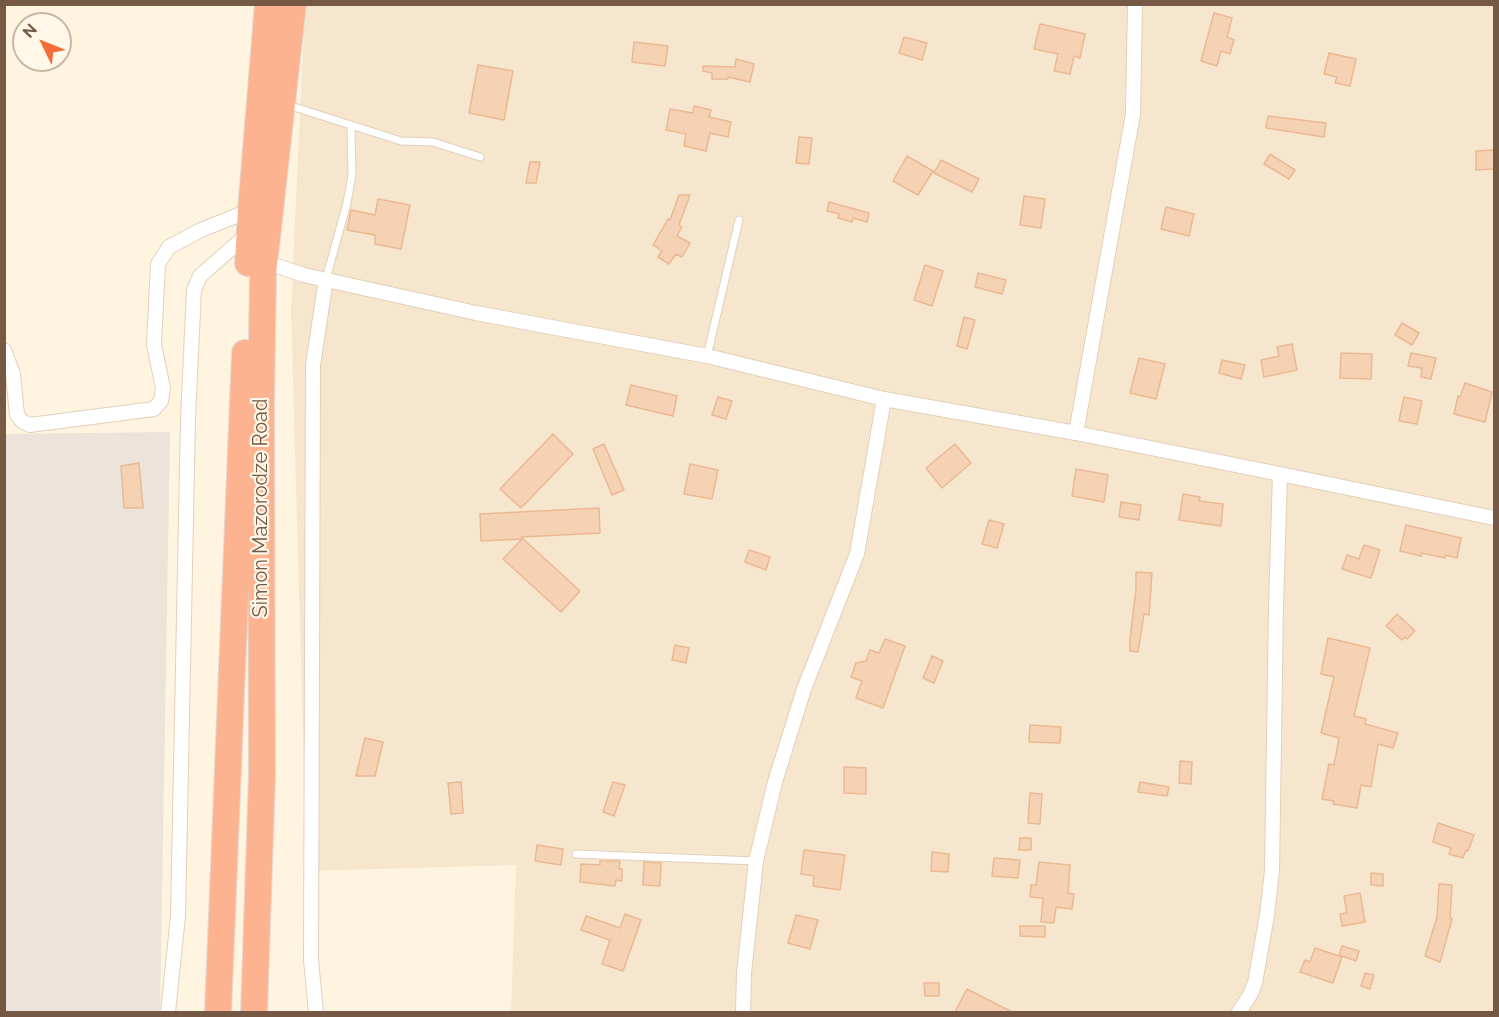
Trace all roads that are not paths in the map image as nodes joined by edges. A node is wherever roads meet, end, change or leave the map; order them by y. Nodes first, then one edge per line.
1 (268, 4) edge
2 (293, 4) edge
3 (1135, 4) edge
4 (282, 103) junction
5 (351, 126) junction
6 (480, 157) dead end
7 (738, 220) dead end
8 (250, 221) junction
9 (264, 262) junction
10 (326, 279) junction
11 (4, 350) edge
12 (707, 356) junction
13 (884, 399) junction
14 (1076, 433) junction
15 (1280, 474) junction
16 (1494, 518) edge
17 (576, 854) dead end
18 (756, 861) junction
19 (168, 1012) edge
20 (218, 1012) edge
21 (254, 1012) edge
22 (316, 1012) edge
23 (743, 1012) edge
24 (1239, 1012) edge

1 - 8 highway, Simon Mazorodze Road
2 - 4 highway, Simon Mazorodze Road
3 - 14 street
4 - 5 lane
4 - 9 highway, Simon Mazorodze Road
5 - 6 lane
5 - 10 lane
7 - 12 lane
8 - 11 street
8 - 19 street
8 - 20 highway, Simon Mazorodze Road
9 - 10 street
9 - 21 highway, Simon Mazorodze Road
10 - 12 street
10 - 22 street
12 - 13 street
13 - 14 street
13 - 18 street
14 - 15 street
15 - 16 street
15 - 24 street
17 - 18 lane
18 - 23 street

